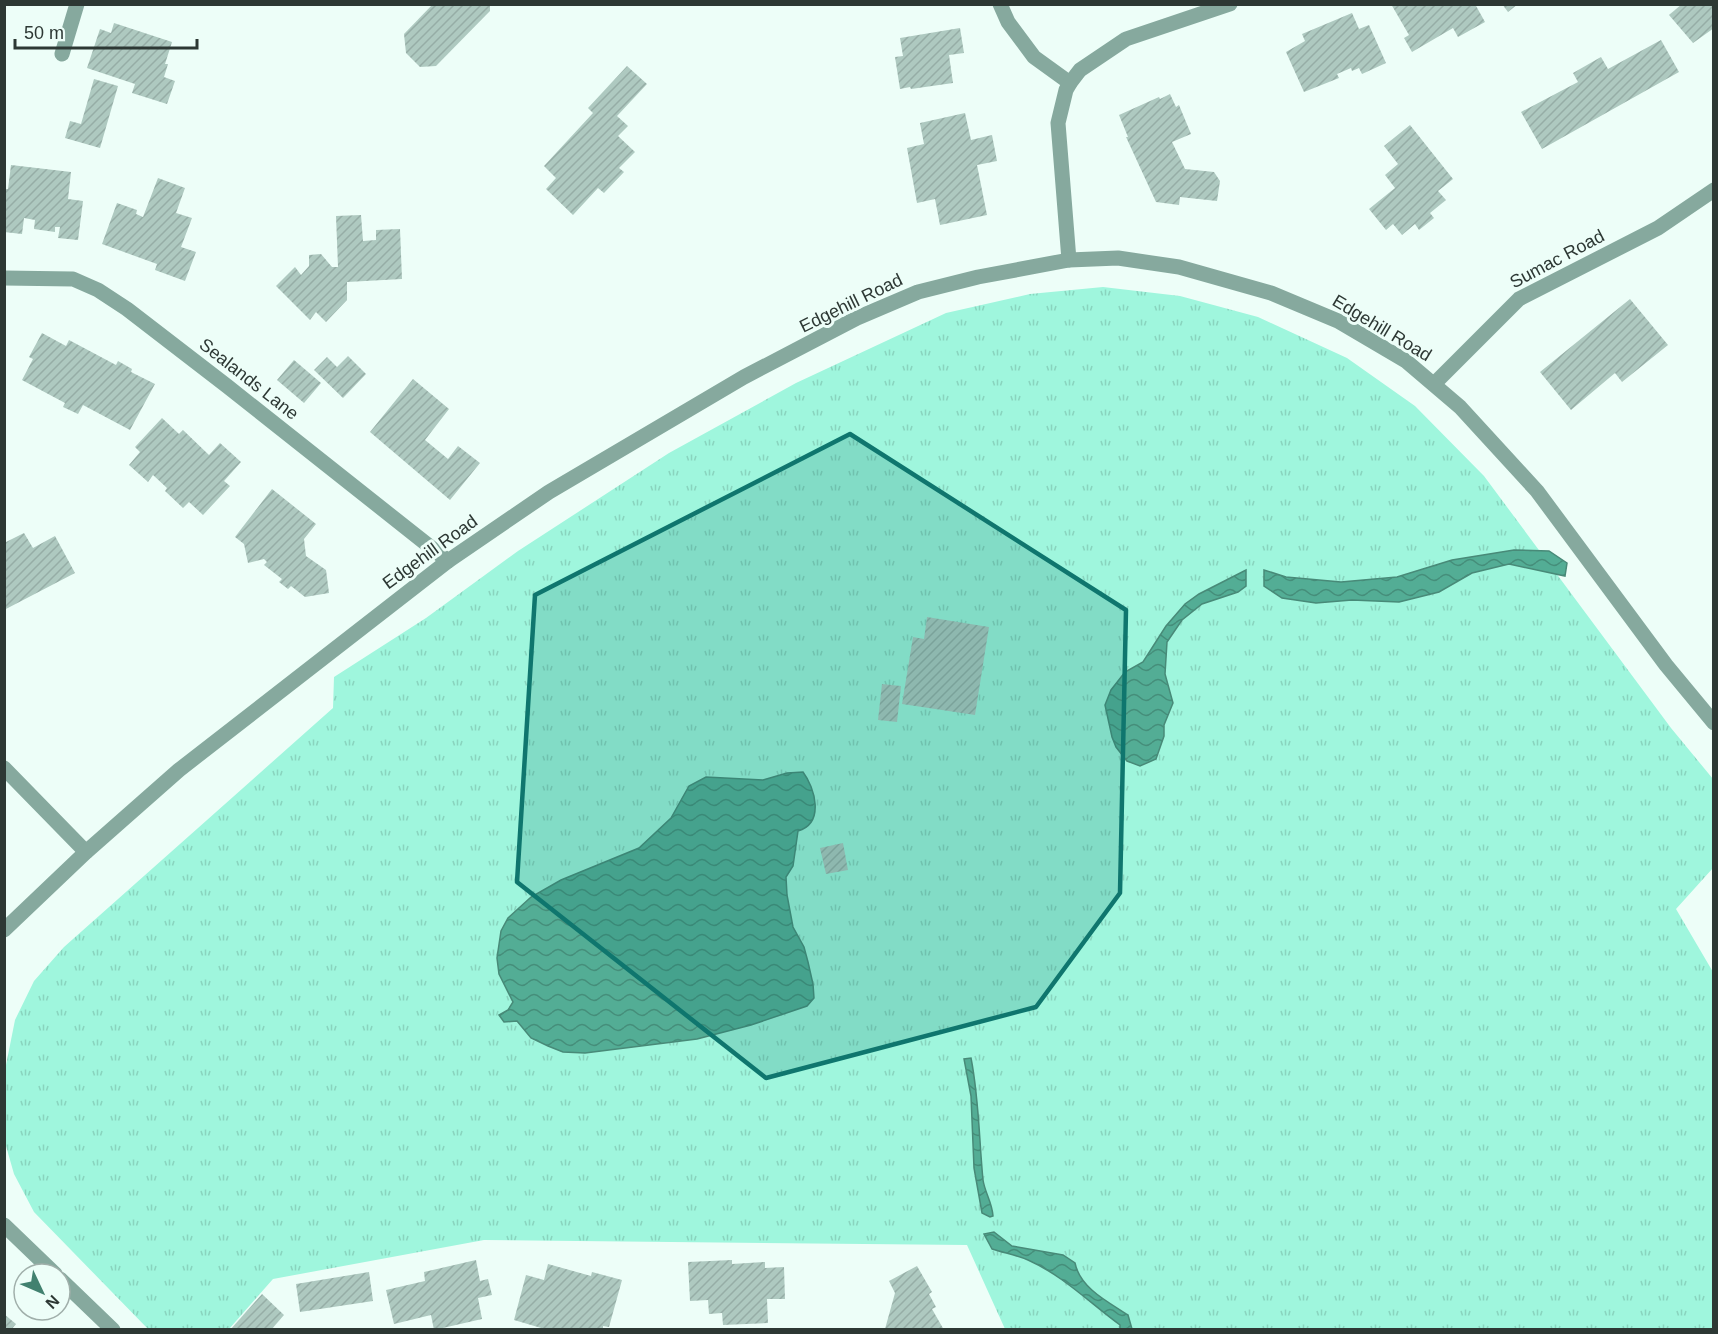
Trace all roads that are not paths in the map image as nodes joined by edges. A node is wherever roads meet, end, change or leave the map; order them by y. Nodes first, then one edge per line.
1 (77, 4) edge
2 (1000, 4) edge
3 (1230, 4) edge
4 (62, 54) dead end
5 (1070, 83) junction
6 (1713, 190) edge
7 (1069, 260) junction
8 (4, 278) edge
9 (1434, 384) junction
10 (448, 561) junction
11 (1713, 723) edge
12 (4, 768) edge
13 (86, 852) junction
14 (4, 930) edge
15 (4, 1225) edge
16 (43, 1262) edge
17 (72, 1290) edge
18 (113, 1329) edge

1 - 4 street
2 - 5 street
3 - 5 street
5 - 7 street
6 - 9 street, Sumac Road
7 - 9 street, Edgehill Road
7 - 10 street, Edgehill Road
8 - 10 street, Sealands Lane
9 - 11 street, Edgehill Road
10 - 13 street, Edgehill Road
12 - 13 street
13 - 14 street, Edgehill Road
15 - 16 street
17 - 18 street

